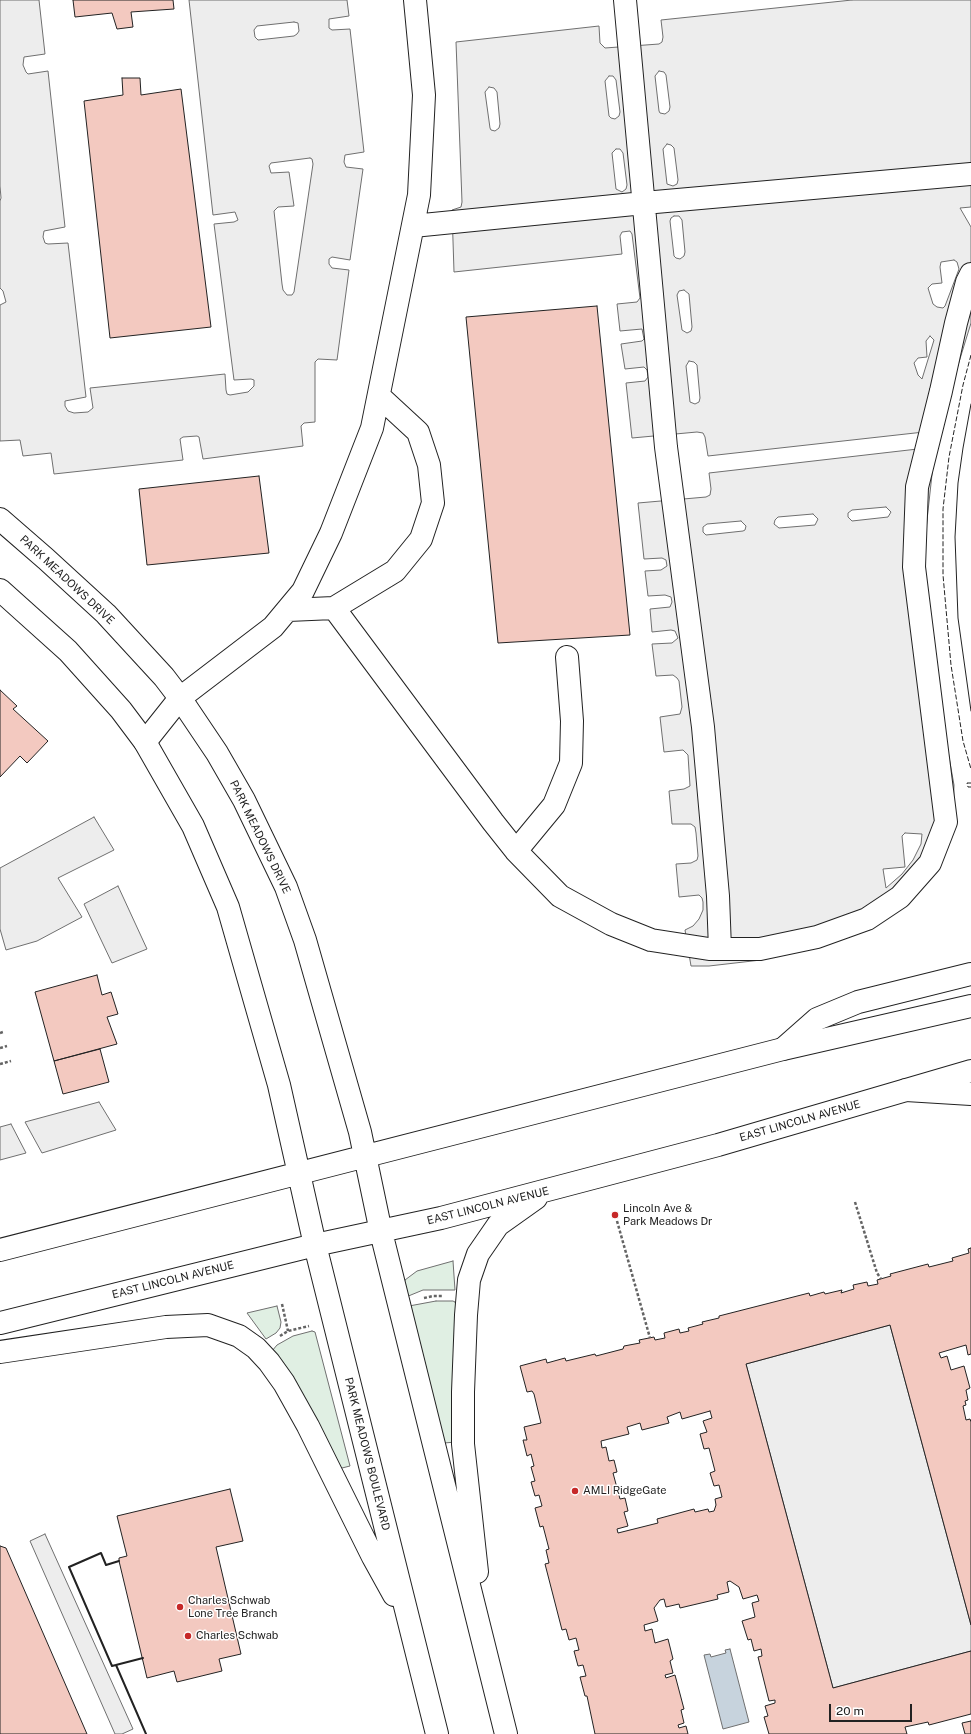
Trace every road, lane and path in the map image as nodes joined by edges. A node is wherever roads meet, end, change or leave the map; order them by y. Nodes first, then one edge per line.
1 (415, 0) edge
2 (625, 0) edge
3 (971, 174) edge
4 (644, 203) junction
5 (413, 226) junction
6 (971, 274) edge
7 (379, 396) junction
8 (0, 519) edge
9 (0, 590) edge
10 (334, 608) junction
11 (288, 610) junction
12 (567, 657) dead end
13 (180, 698) junction
14 (145, 742) junction
15 (516, 851) junction
16 (720, 949) junction
17 (971, 974) edge
18 (971, 1006) edge
19 (7, 1046) dead end
20 (0, 1048) edge
21 (783, 1049) junction
22 (11, 1061) dead end
23 (0, 1064) edge
24 (971, 1071) edge
25 (906, 1090) junction
26 (971, 1094) edge
27 (366, 1157) junction
28 (300, 1174) junction
29 (548, 1190) junction
30 (855, 1202) dead end
31 (617, 1221) dead end
32 (381, 1232) junction
33 (315, 1245) junction
34 (0, 1250) edge
35 (881, 1279) dead end
36 (444, 1296) dead end
37 (422, 1299) dead end
38 (282, 1304) dead end
39 (0, 1323) edge
40 (311, 1325) dead end
41 (288, 1332) junction
42 (277, 1338) dead end
43 (650, 1338) dead end
44 (0, 1352) edge
45 (408, 1618) junction
46 (487, 1656) junction
47 (436, 1734) edge
48 (506, 1734) edge

1 - 5 main road
2 - 4 main road
3 - 4 main road
4 - 5 main road
4 - 16 main road
5 - 7 main road
6 - 16 main road
7 - 10 main road
7 - 11 main road
8 - 13 main road, PARK MEADOWS DRIVE
9 - 14 main road
10 - 11 main road
10 - 15 main road
11 - 13 main road
12 - 15 main road
13 - 14 main road
13 - 27 main road, PARK MEADOWS DRIVE
14 - 28 main road
15 - 16 main road
17 - 21 main road
18 - 21 main road
19 - 20 path
21 - 27 main road
22 - 23 path
24 - 25 main road, EAST LINCOLN AVENUE
25 - 26 main road
25 - 29 main road, EAST LINCOLN AVENUE
27 - 28 main road
27 - 32 main road, PARK MEADOWS DRIVE
28 - 33 main road, PARK MEADOWS BOULEVARD
28 - 34 main road
29 - 32 main road, EAST LINCOLN AVENUE
29 - 46 main road
30 - 35 path
31 - 43 path
32 - 33 main road, EAST LINCOLN AVENUE
32 - 46 main road
33 - 39 main road, EAST LINCOLN AVENUE
33 - 45 main road, PARK MEADOWS BOULEVARD
36 - 37 path
38 - 41 path
40 - 41 path
41 - 42 path
44 - 45 main road
45 - 47 main road, PARK MEADOWS BOULEVARD
46 - 48 main road

